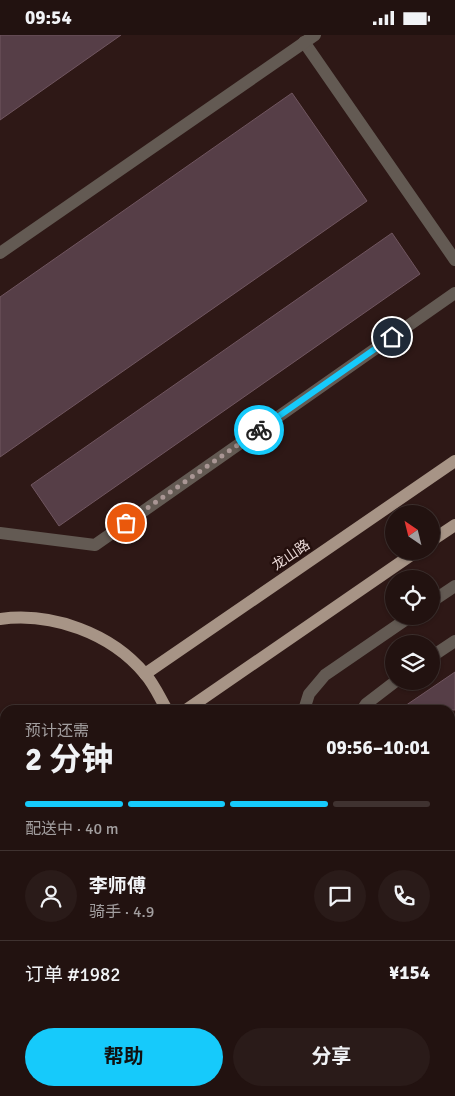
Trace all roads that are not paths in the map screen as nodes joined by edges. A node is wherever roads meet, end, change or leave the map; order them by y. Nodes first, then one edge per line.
1 (310, 39) edge
2 (0, 253) edge
3 (455, 260) edge
4 (455, 293) edge
5 (455, 461) edge
6 (455, 525) edge
7 (0, 533) edge
8 (440, 535) edge
9 (404, 560) edge
10 (455, 586) edge
11 (440, 596) edge
12 (0, 619) edge
13 (398, 625) edge
14 (455, 641) edge
15 (440, 651) edge
16 (145, 674) junction
17 (385, 689) edge
18 (164, 705) edge
19 (193, 705) edge
20 (306, 705) edge
21 (365, 705) edge

1 - 2 street
1 - 3 street
4 - 7 street
5 - 16 main road, 龙山路
6 - 8 main road
9 - 19 main road
10 - 11 street
12 - 16 main road
13 - 20 street
14 - 15 street
16 - 18 main road
17 - 21 street

